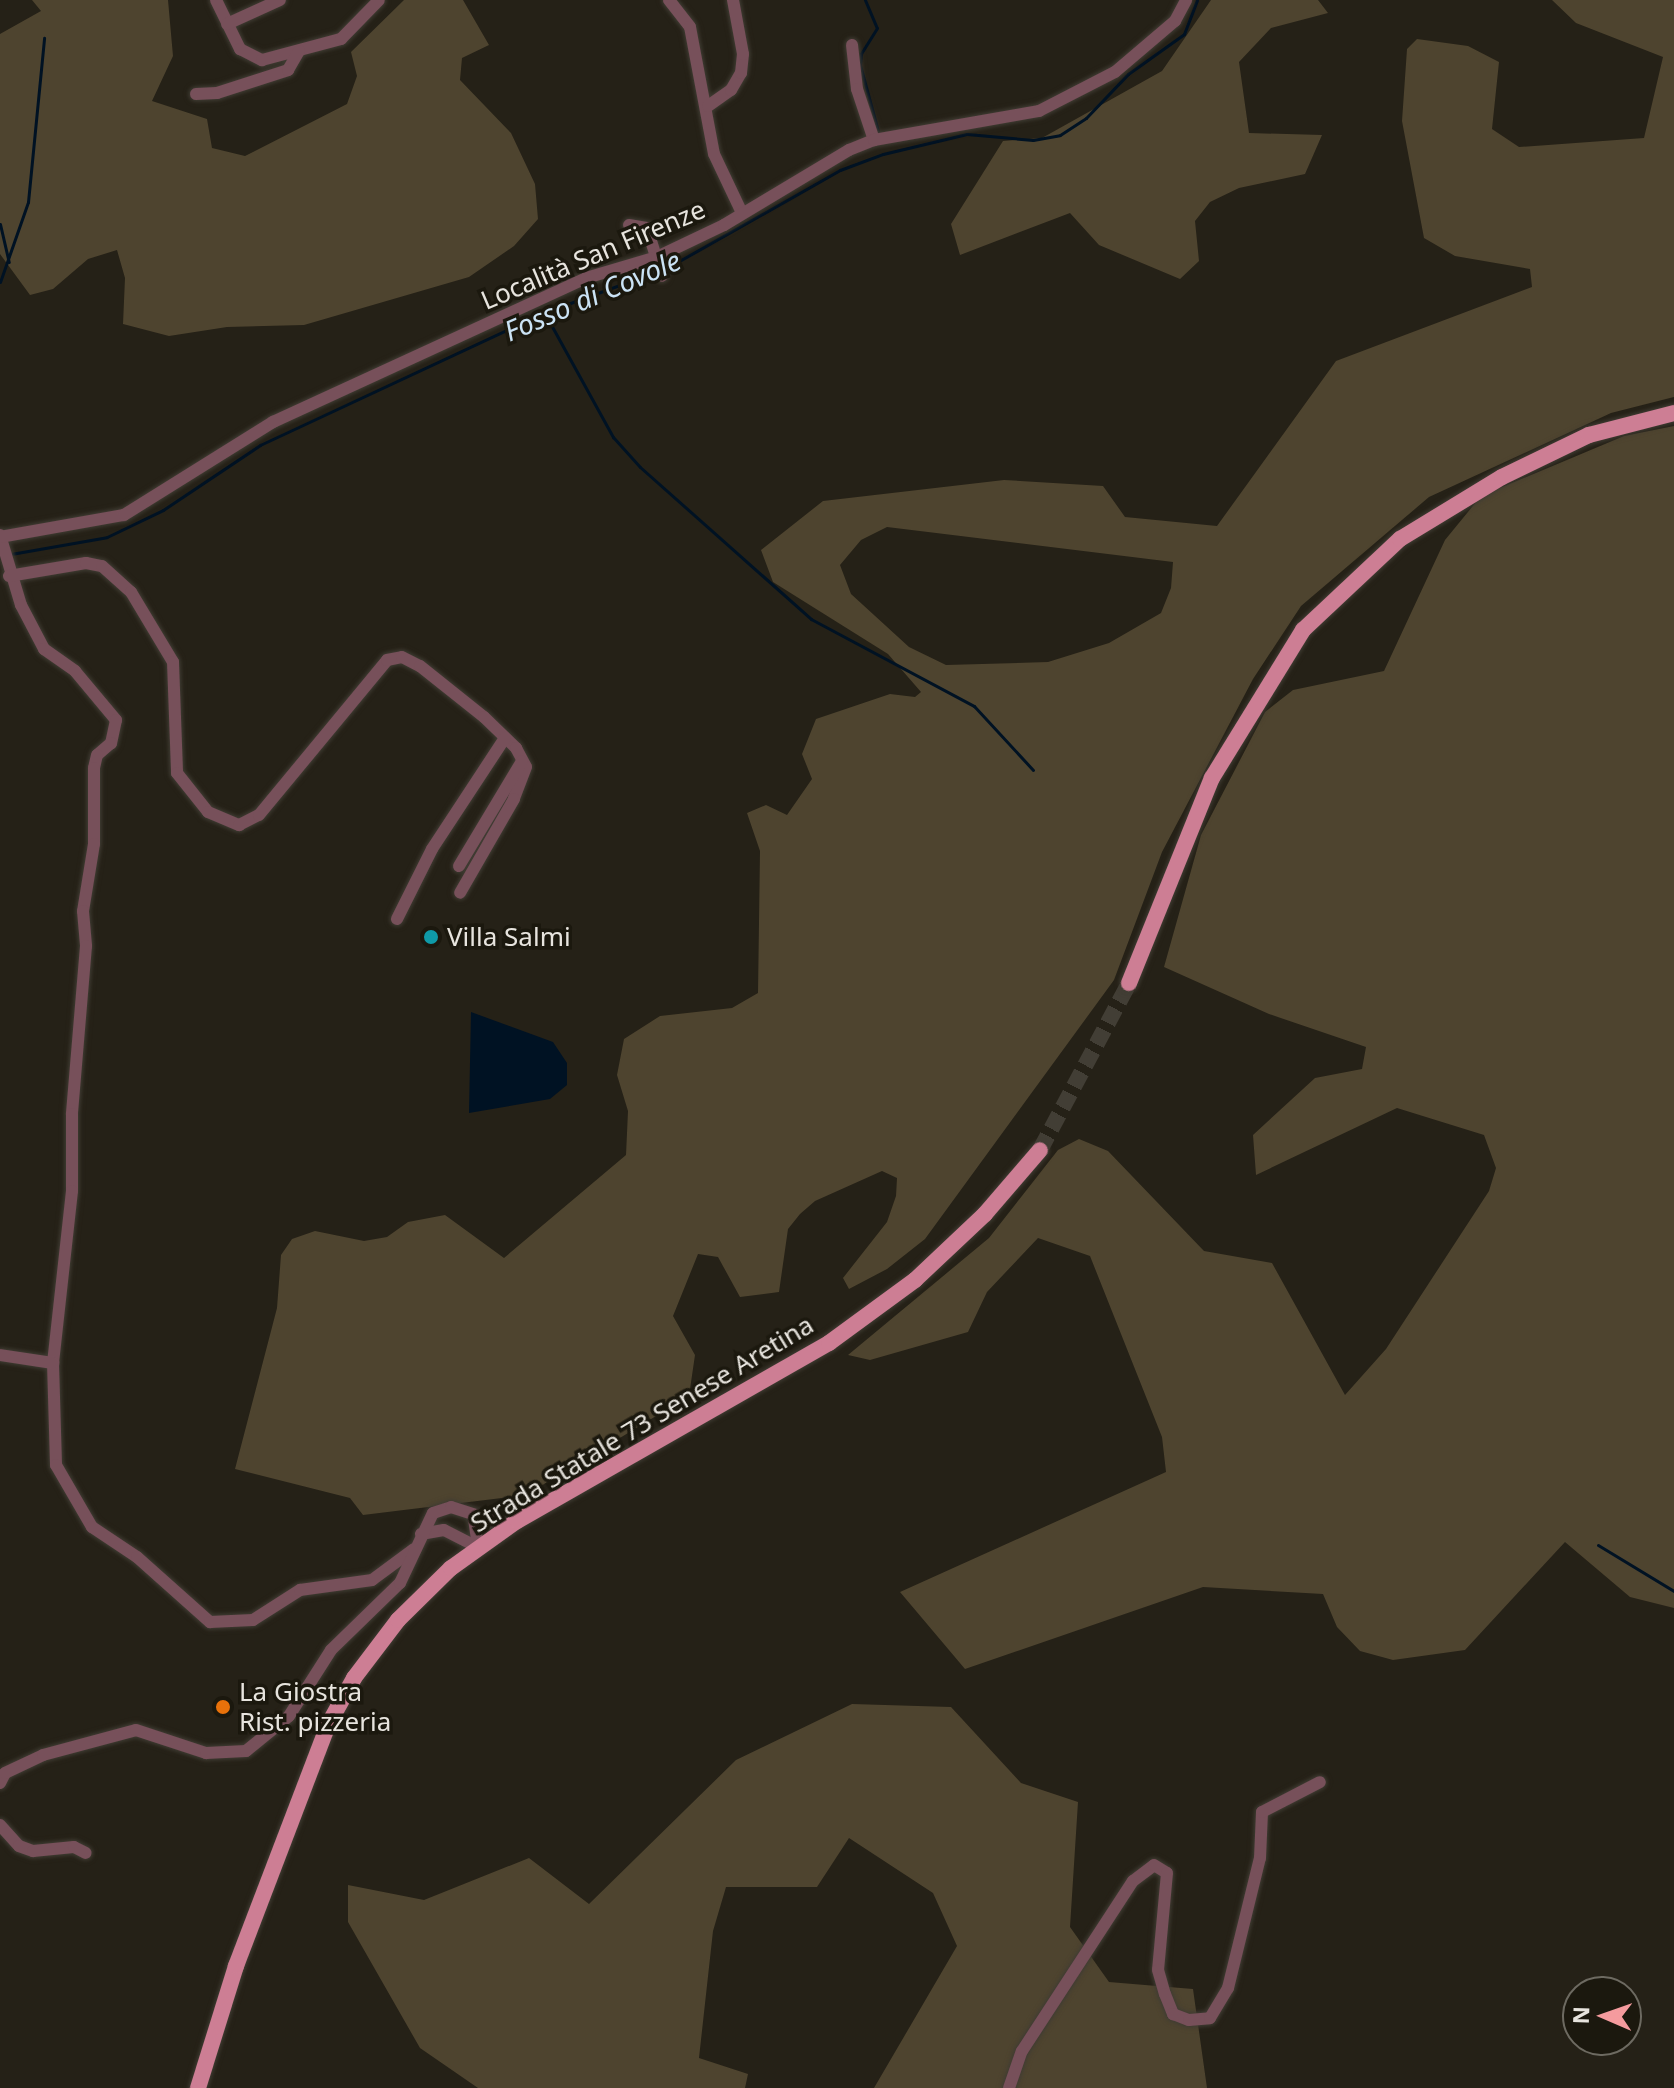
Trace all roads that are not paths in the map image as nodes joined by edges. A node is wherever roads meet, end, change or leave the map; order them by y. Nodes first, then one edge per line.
1 (216, 0) edge
2 (280, 0) edge
3 (379, 0) edge
4 (669, 0) edge
5 (733, 0) edge
6 (1186, 0) edge
7 (227, 24) junction
8 (852, 45) dead end
9 (299, 51) junction
10 (196, 94) dead end
11 (708, 106) junction
12 (874, 140) junction
13 (742, 213) junction
14 (629, 225) dead end
15 (659, 266) junction
16 (1674, 413) edge
17 (0, 538) edge
18 (5, 568) edge
19 (505, 738) junction
20 (522, 761) junction
21 (459, 866) dead end
22 (460, 893) dead end
23 (397, 919) dead end
24 (1129, 983) tunnel mouth
25 (1040, 1150) tunnel mouth
26 (0, 1355) edge
27 (53, 1363) junction
28 (474, 1517) junction
29 (510, 1526) junction
30 (421, 1534) junction
31 (455, 1536) junction
32 (478, 1547) junction
33 (414, 1549) junction
34 (451, 1568) junction
35 (1320, 1782) dead end
36 (0, 1783) edge
37 (0, 1825) edge
38 (86, 1853) dead end
39 (198, 2088) edge
40 (1009, 2088) edge

1 - 7 street
2 - 7 street
3 - 9 street
4 - 11 street
5 - 11 street
6 - 12 street, Località San Firenze
7 - 9 street
8 - 12 street
9 - 10 street
11 - 13 street
12 - 13 street, Località San Firenze
13 - 15 street, Località San Firenze
14 - 15 street
15 - 17 street, Località San Firenze
16 - 24 main road
17 - 18 street
18 - 19 street
18 - 27 street
19 - 20 street
19 - 23 street
20 - 21 street
20 - 22 street
25 - 29 main road, Strada Statale 73 Senese Aretina
26 - 27 street
27 - 33 street
28 - 29 street
28 - 30 street
28 - 32 street
29 - 32 main road, Strada Statale 73 Senese Aretina
30 - 31 street
30 - 33 street
31 - 32 street
31 - 34 street
32 - 34 main road, Strada Statale 73 Senese Aretina
33 - 36 street
34 - 39 main road, Strada Statale 73 Senese Aretina
35 - 40 street
37 - 38 street

